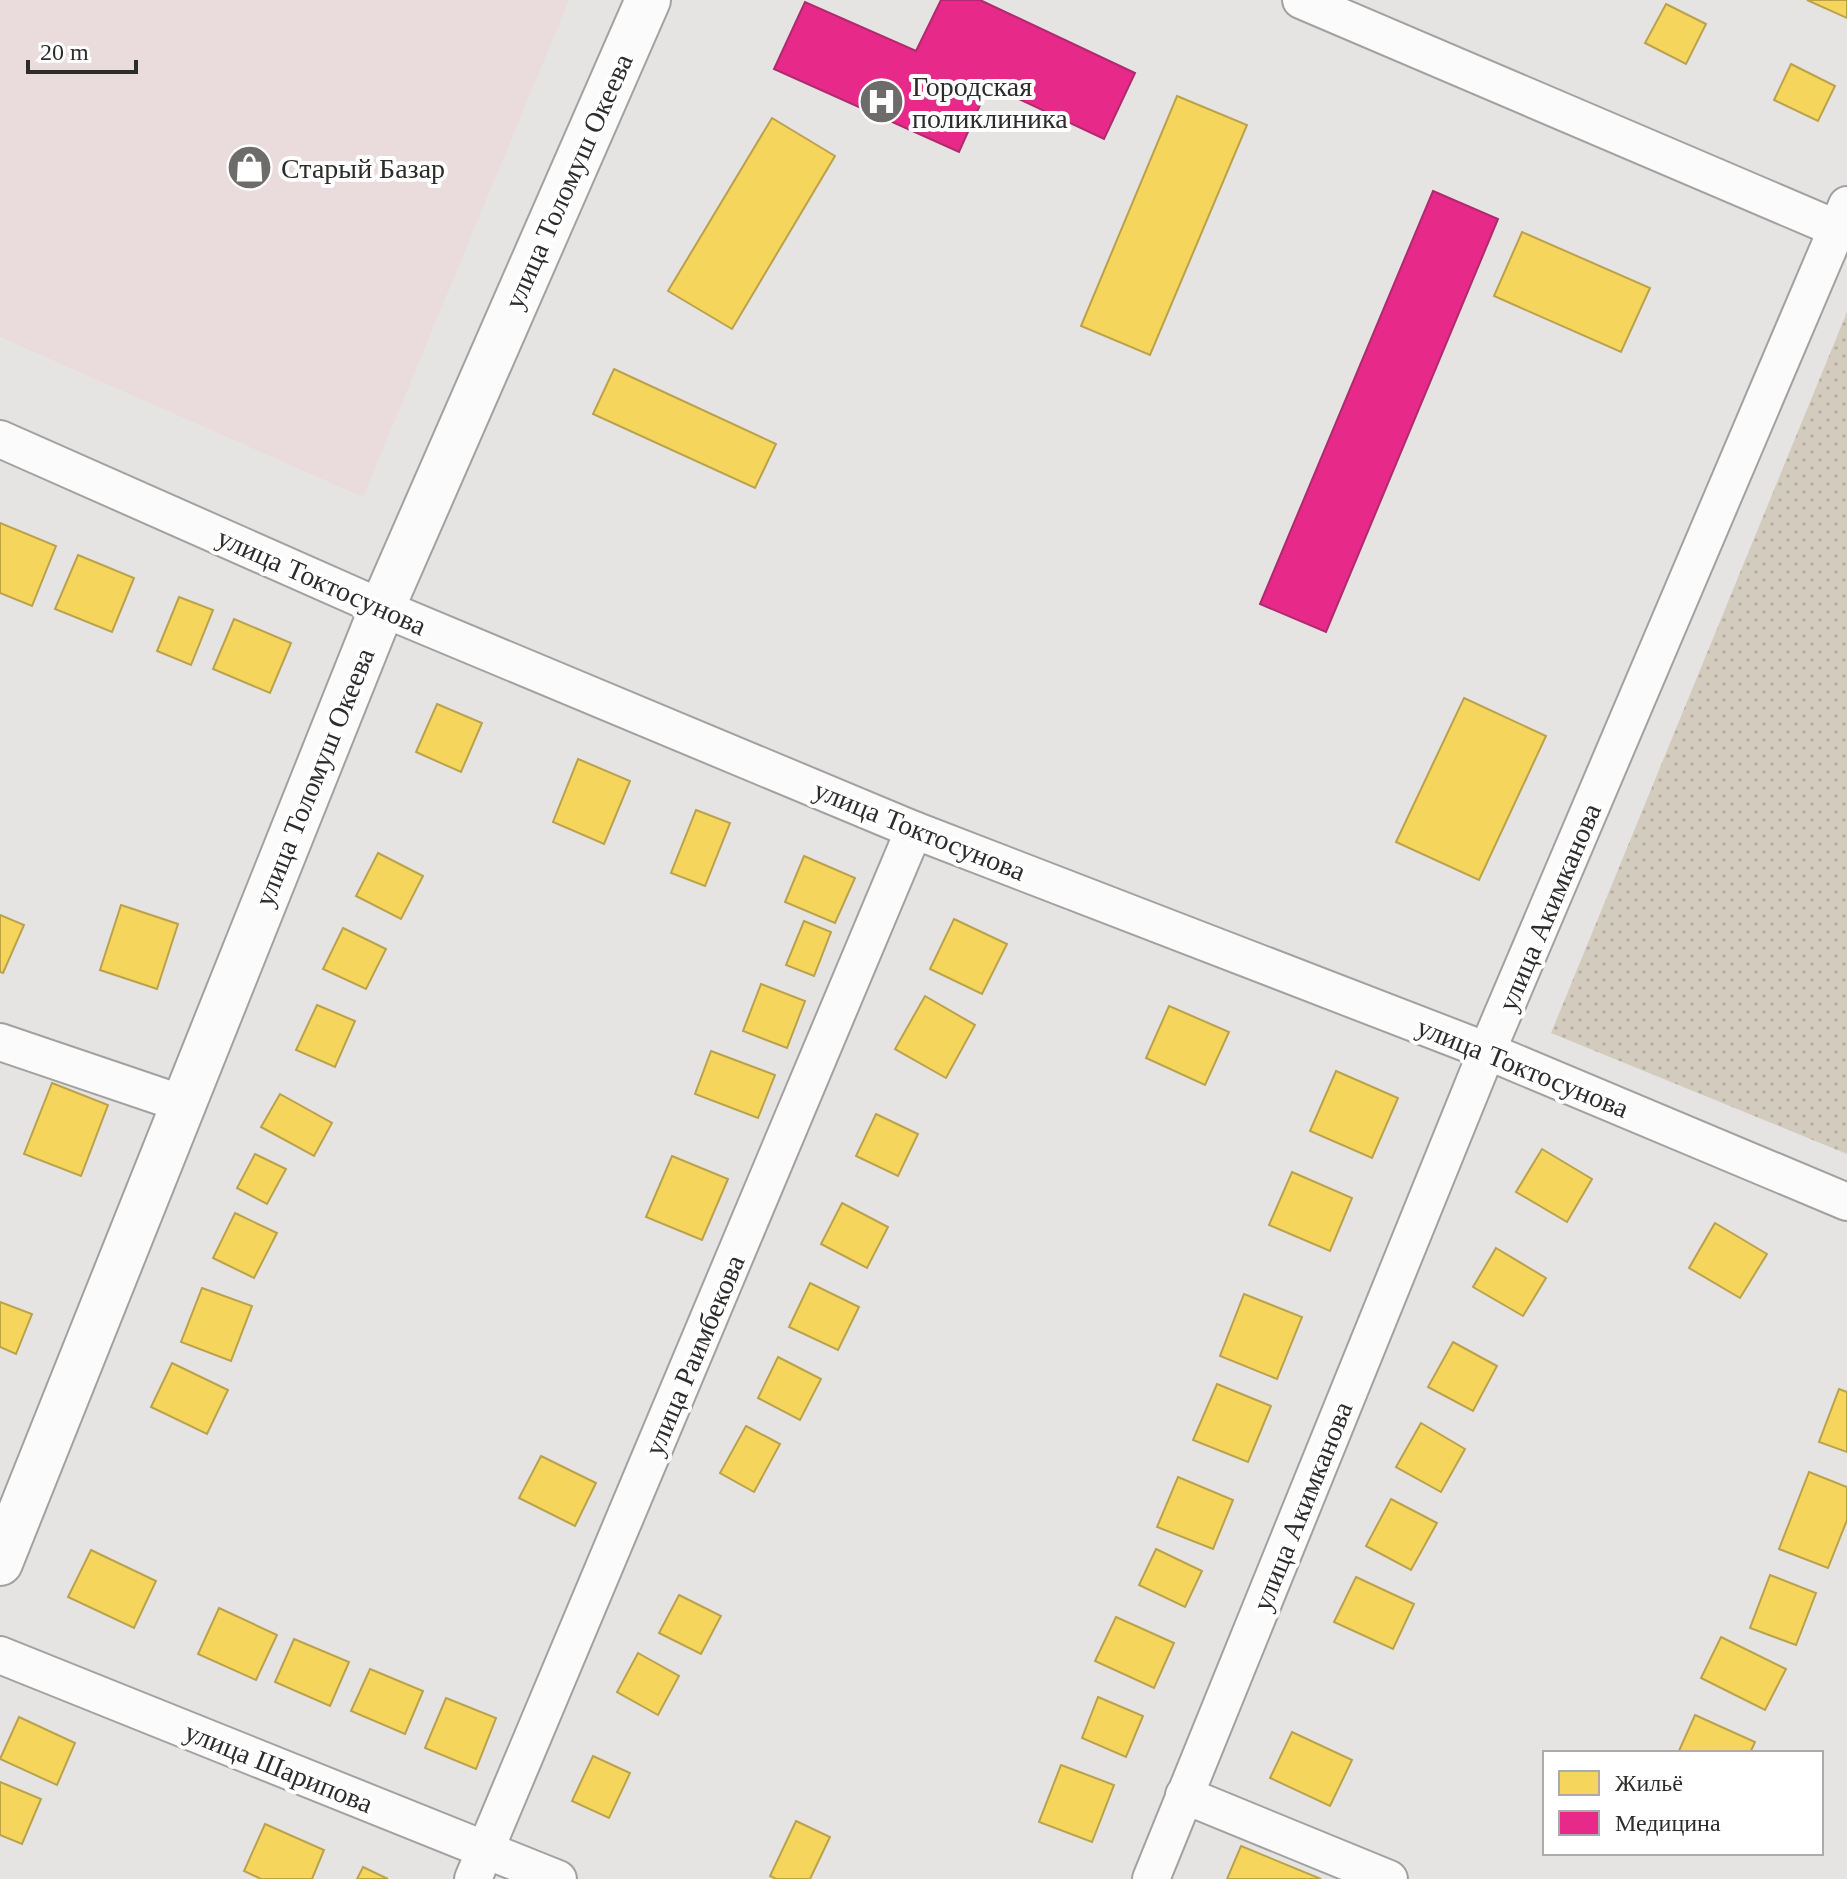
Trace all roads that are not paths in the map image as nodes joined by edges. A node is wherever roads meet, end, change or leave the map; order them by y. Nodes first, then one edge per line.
1 (648, 0) edge
2 (1304, 1) edge
3 (1844, 223) edge
4 (0, 439) edge
5 (382, 608) junction
6 (914, 830) junction
7 (0, 1042) edge
8 (1487, 1051) junction
9 (183, 1104) junction
10 (1847, 1202) edge
11 (0, 1563) edge
12 (0, 1655) edge
13 (1184, 1795) junction
14 (479, 1864) edge
15 (558, 1879) edge
16 (1151, 1879) edge
17 (1389, 1879) edge

1 - 5 street, улица Толомуш Океева
2 - 3 street
3 - 8 street, улица Акимканова
4 - 5 street, улица Токтосунова
5 - 6 street, улица Токтосунова
5 - 9 street, улица Толомуш Океева
6 - 8 street, улица Токтосунова
6 - 14 street, улица Раимбекова
7 - 9 street
8 - 10 street, улица Токтосунова
8 - 13 street, улица Акимканова
9 - 11 street, улица Толомуш Океева
12 - 14 street, улица Шарипова
13 - 16 street, улица Акимканова
13 - 17 street
14 - 15 street, улица Шарипова

